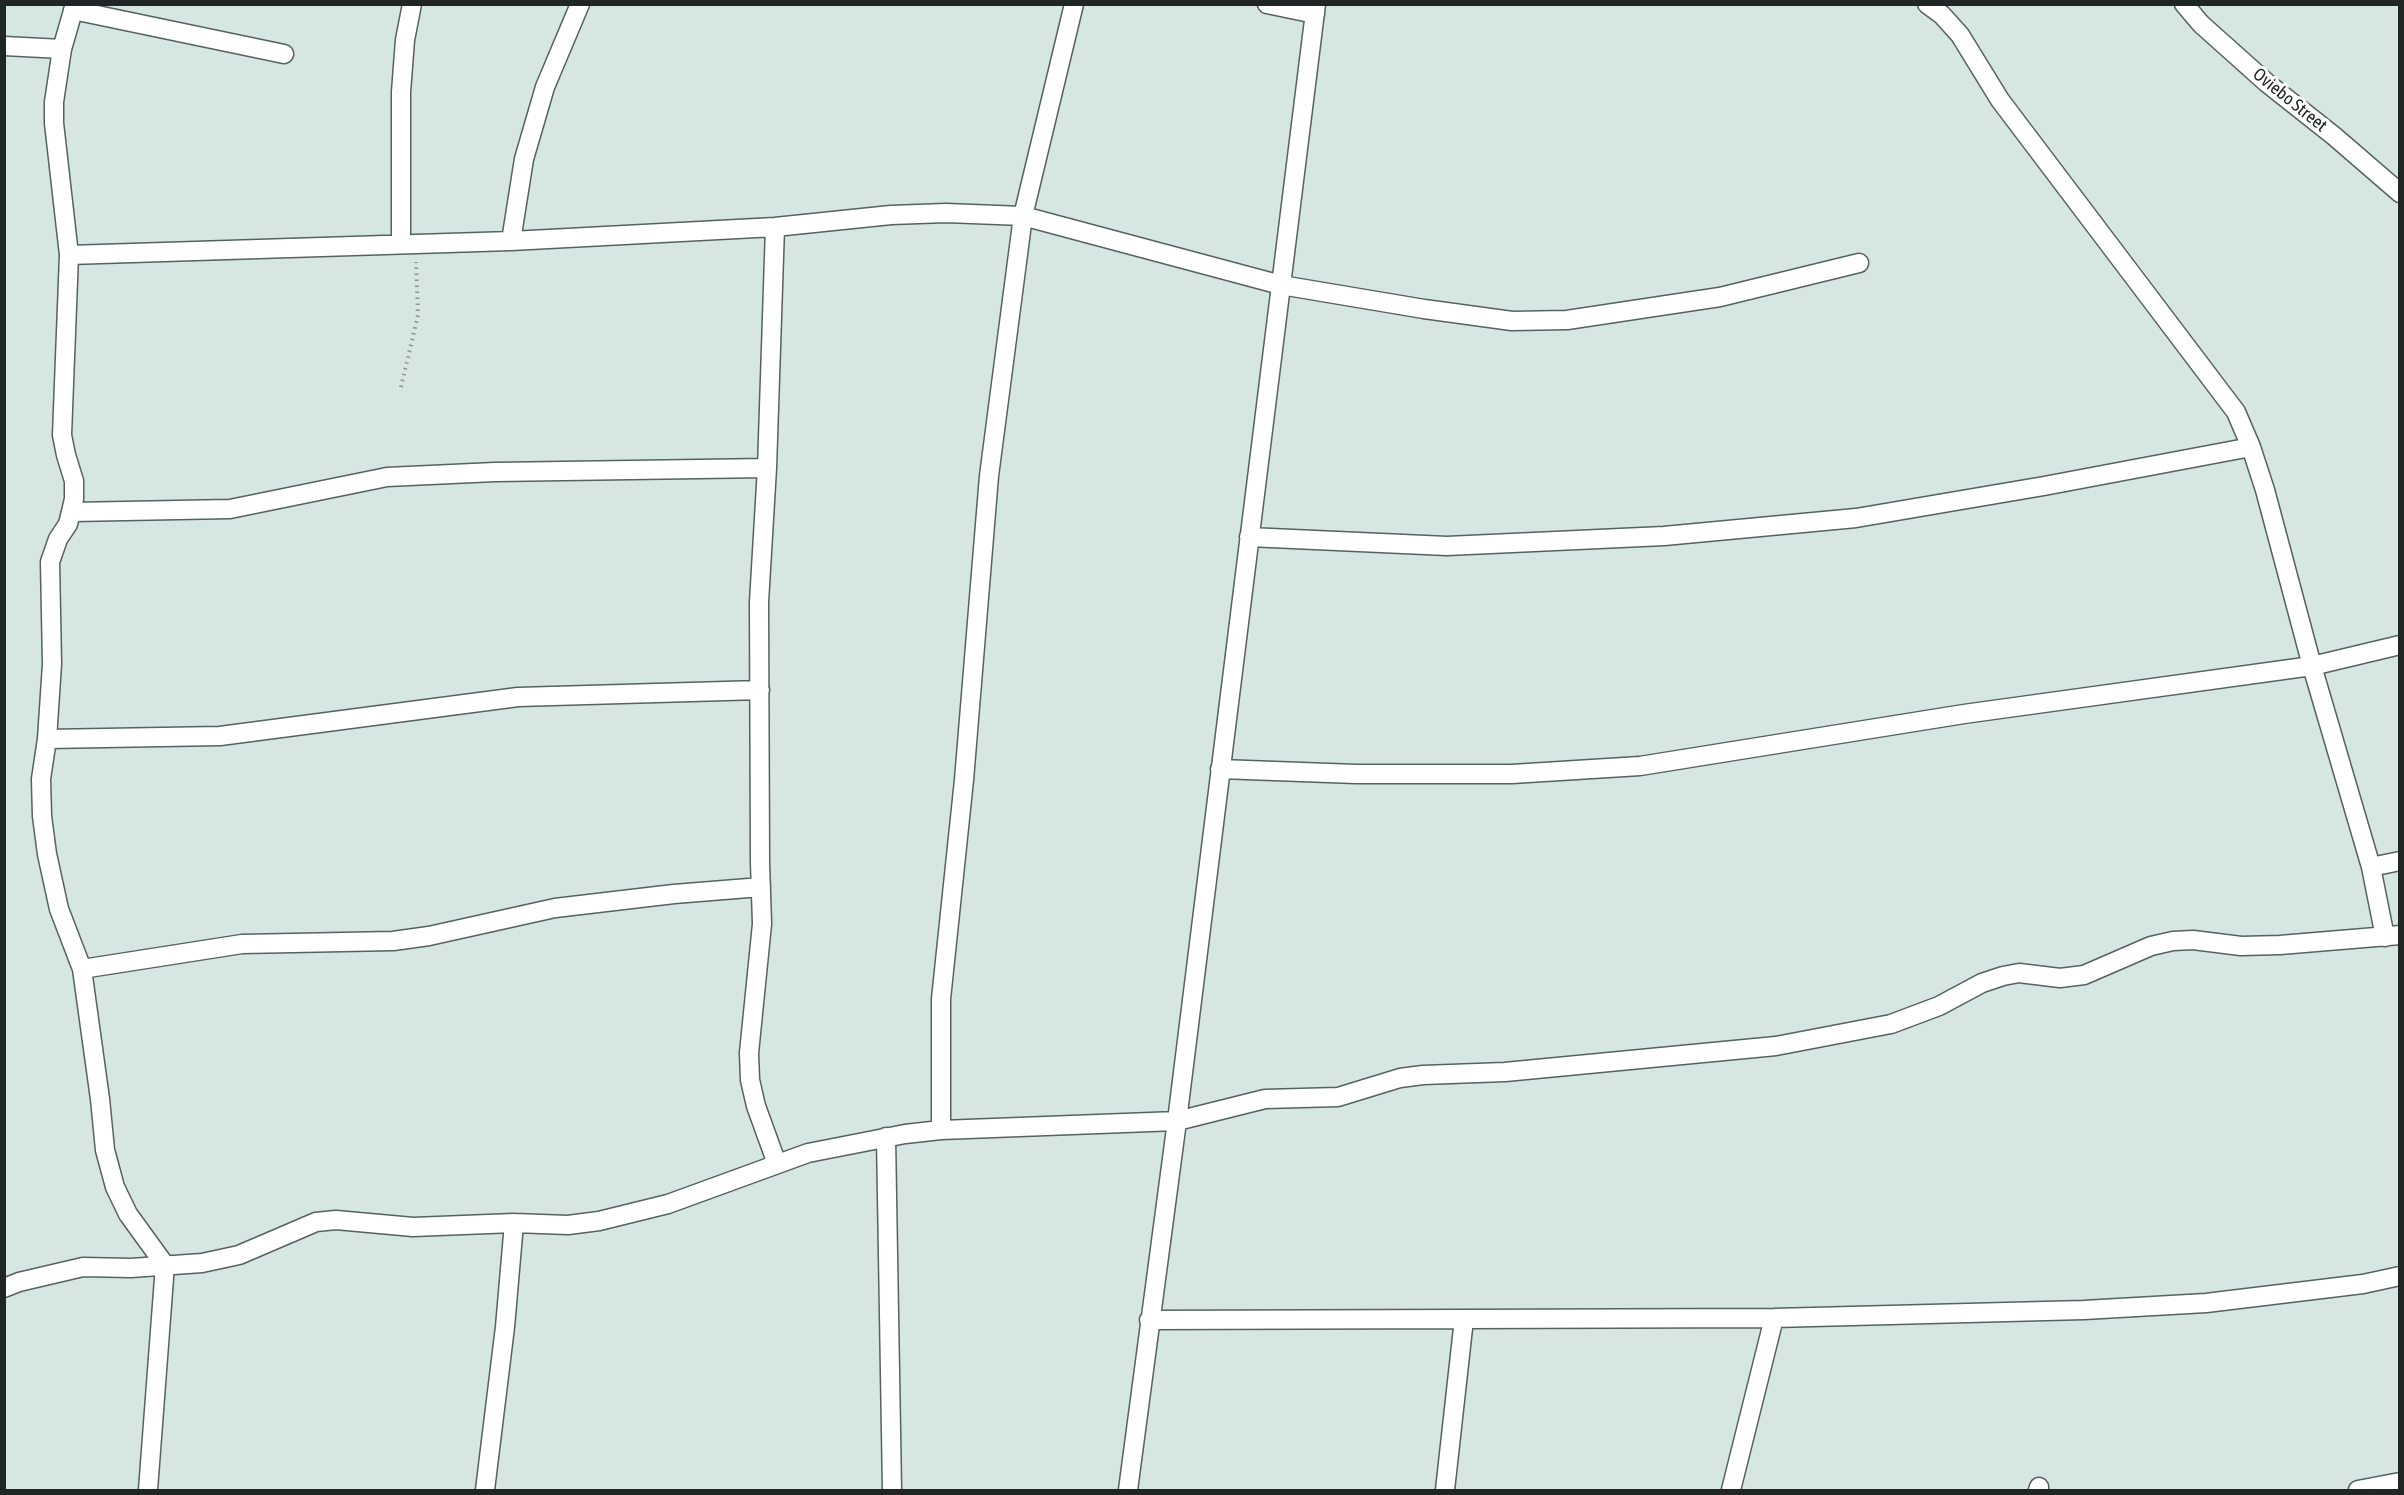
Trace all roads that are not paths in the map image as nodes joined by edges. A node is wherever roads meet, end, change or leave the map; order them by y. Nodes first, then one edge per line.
1 (412, 4) edge
2 (580, 4) edge
3 (1074, 4) edge
4 (1267, 4) edge
5 (1928, 4) edge
6 (2184, 4) edge
7 (74, 7) edge
8 (1315, 9) edge
9 (4, 46) edge
10 (63, 49) junction
11 (284, 54) dead end
12 (2400, 193) edge
13 (1023, 216) junction
14 (775, 227) junction
15 (511, 241) junction
16 (408, 244) junction
17 (69, 255) junction
18 (1859, 264) dead end
19 (1281, 285) junction
20 (2251, 447) junction
21 (767, 468) junction
22 (72, 512) junction
23 (1249, 537) junction
24 (2400, 645) edge
25 (2312, 666) junction
26 (760, 690) junction
27 (47, 739) junction
28 (1220, 769) junction
29 (2400, 861) edge
30 (2371, 867) junction
31 (761, 887) junction
32 (2392, 936) edge
33 (82, 969) junction
34 (1177, 1120) junction
35 (941, 1130) junction
36 (886, 1137) junction
37 (777, 1164) junction
38 (514, 1223) junction
39 (165, 1265) junction
40 (2400, 1276) edge
41 (4, 1288) edge
42 (1774, 1318) junction
43 (1464, 1319) junction
44 (1149, 1320) junction
45 (2400, 1482) edge
46 (148, 1491) edge
47 (485, 1491) edge
48 (892, 1491) edge
49 (1128, 1491) edge
50 (1445, 1491) edge
51 (1731, 1491) edge
52 (2358, 1491) edge

1 - 16 street
2 - 15 street
3 - 13 street
4 - 8 street
5 - 20 street
6 - 12 street, Oviebo Street
7 - 10 street
7 - 11 street
8 - 19 street
9 - 10 street
10 - 17 street
13 - 14 street
13 - 19 street
13 - 35 street
14 - 15 street
14 - 21 street
15 - 16 street
16 - 17 street
17 - 22 street
18 - 19 street
19 - 23 street
20 - 23 street
20 - 25 street
21 - 22 street
21 - 26 street
22 - 27 street
23 - 28 street
24 - 25 street
25 - 28 street
25 - 30 street
26 - 27 street
26 - 31 street
27 - 33 street
28 - 34 street
29 - 30 street
30 - 32 street
31 - 33 street
31 - 37 street
32 - 34 street
33 - 39 street
34 - 35 street
34 - 44 street
35 - 36 street
36 - 37 street
36 - 48 street
37 - 38 street
38 - 39 street
38 - 47 street
39 - 41 street
39 - 46 street
40 - 42 street
42 - 43 street
42 - 51 street
43 - 44 street
43 - 50 street
44 - 49 street
45 - 52 street

